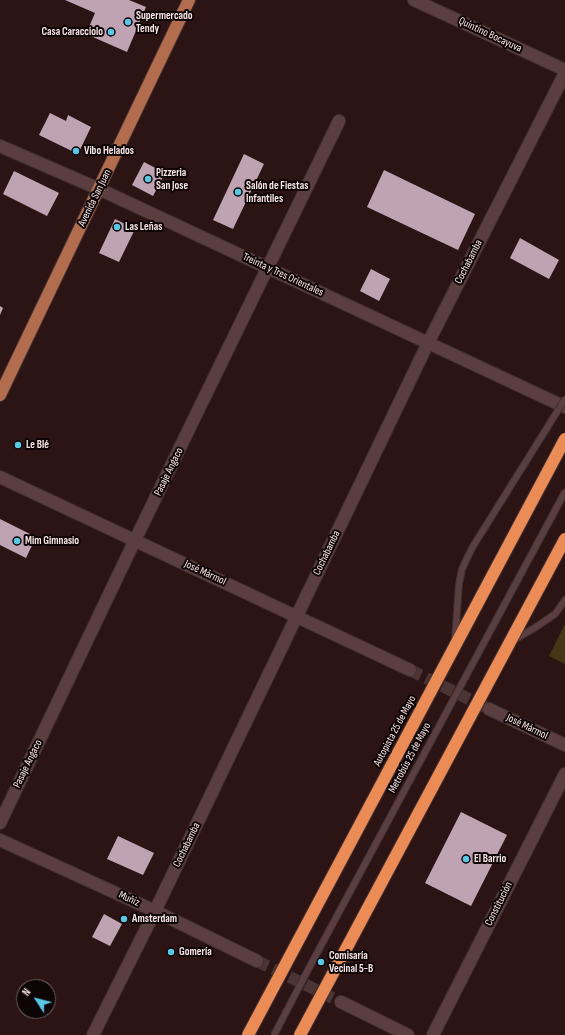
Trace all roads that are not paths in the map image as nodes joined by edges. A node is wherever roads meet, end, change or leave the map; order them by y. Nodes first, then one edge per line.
1 (189, 0) edge
2 (414, 0) edge
3 (565, 71) edge
4 (339, 121) dead end
5 (0, 146) edge
6 (99, 189) junction
7 (268, 268) junction
8 (428, 343) junction
9 (0, 395) edge
10 (565, 399) edge
11 (565, 407) edge
12 (565, 439) edge
13 (0, 477) edge
14 (565, 492) edge
15 (565, 539) edge
16 (135, 540) junction
17 (565, 600) edge
18 (297, 616) junction
19 (510, 641) junction
20 (454, 647) junction
21 (410, 670) tunnel mouth
22 (489, 709) tunnel mouth
23 (565, 745) edge
24 (565, 774) edge
25 (0, 823) edge
26 (0, 840) edge
27 (155, 911) junction
28 (257, 961) tunnel mouth
29 (341, 1002) tunnel mouth
30 (94, 1035) edge
31 (248, 1035) edge
32 (274, 1035) edge
33 (300, 1035) edge
34 (408, 1035) edge
35 (433, 1035) edge

1 - 6 main road, Avenida San Juan
2 - 3 street, Quintino Bocayuva
3 - 8 street, Cochabamba
4 - 7 street, Pasaje Angaco
5 - 6 street, Treinta y Tres Orientales
6 - 7 street, Treinta y Tres Orientales
6 - 9 main road, Avenida San Juan
7 - 8 street, Treinta y Tres Orientales
7 - 16 street, Pasaje Angaco
8 - 11 street, Treinta y Tres Orientales
8 - 18 street, Cochabamba
10 - 20 lane, bridge
12 - 20 highway, Autopista 25 de Mayo, bridge
13 - 16 street, José Mármol
14 - 32 lane, Metrobús 25 de Mayo, bridge
15 - 19 highway, bridge
16 - 18 street, José Mármol
16 - 25 street, Pasaje Angaco
17 - 19 lane
18 - 21 street, José Mármol
18 - 27 street, Cochabamba
19 - 33 highway, bridge
20 - 31 highway, Autopista 25 de Mayo, bridge
22 - 23 street, José Mármol
24 - 35 street, Constitución
26 - 27 street, Muñiz
27 - 28 street, Muñiz
27 - 30 street, Cochabamba
29 - 34 street

